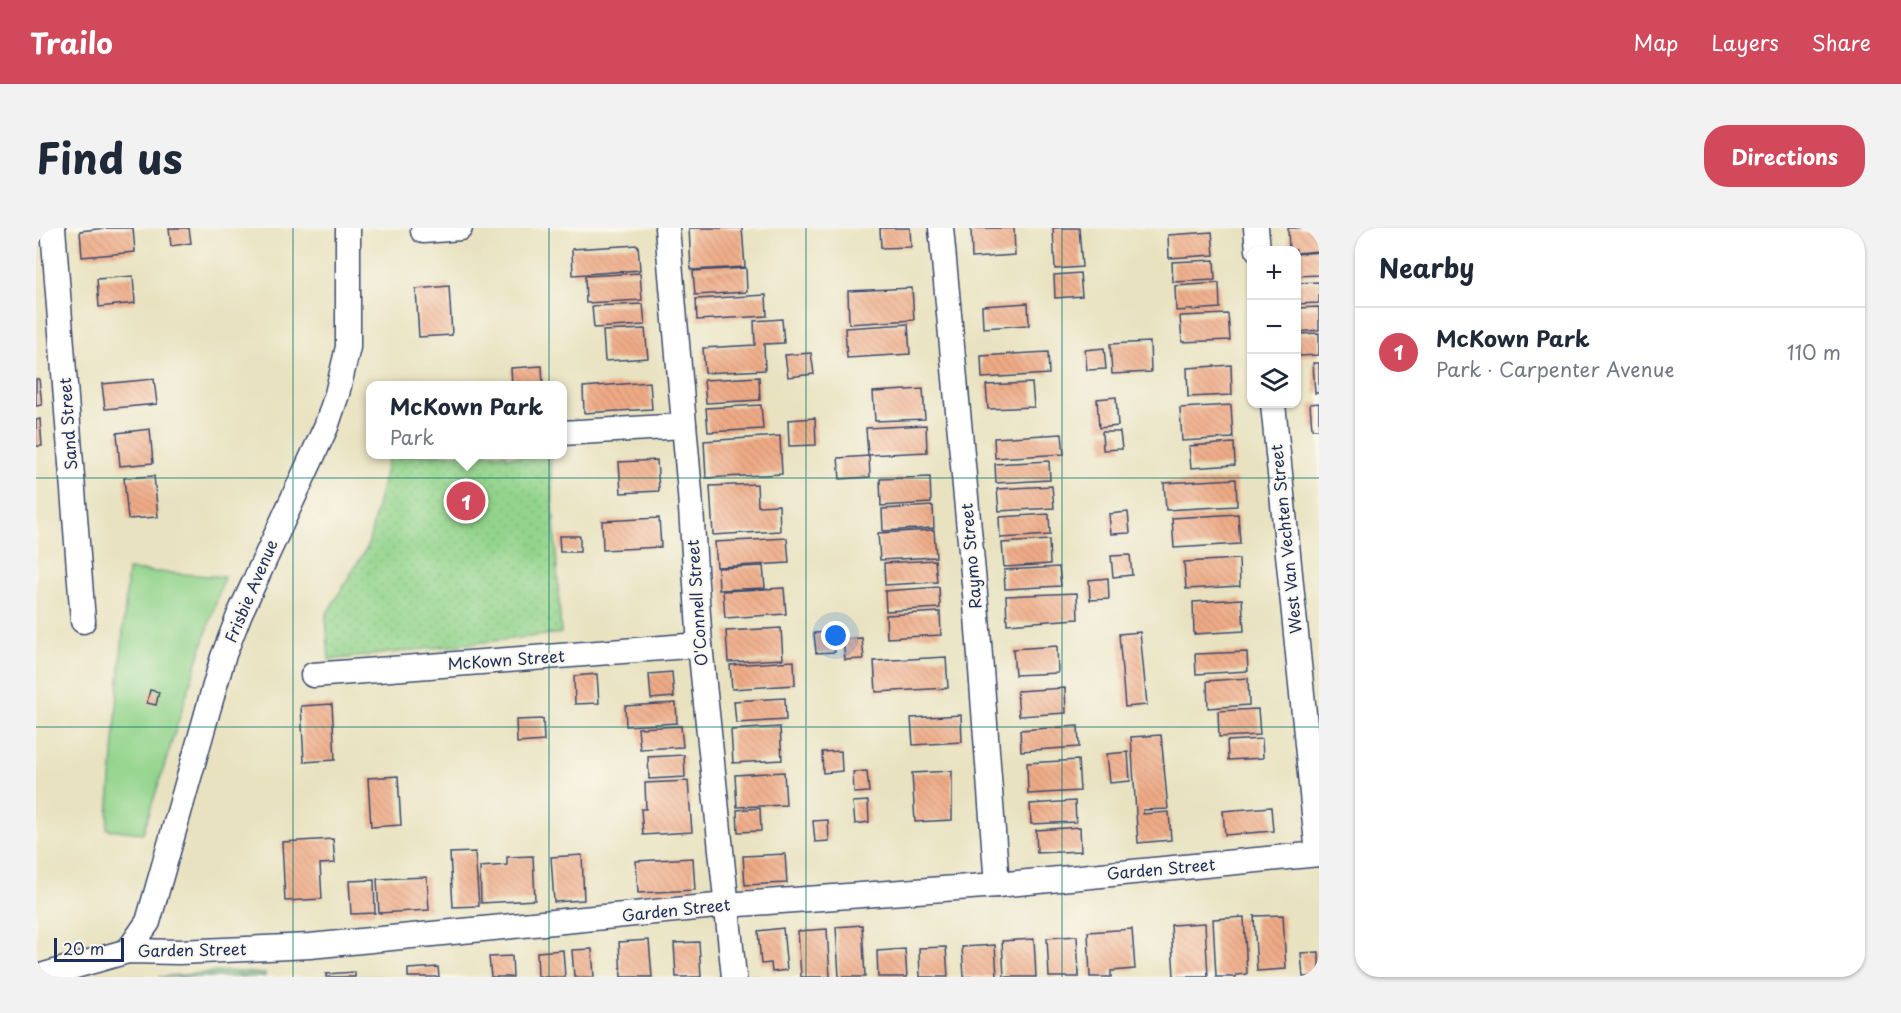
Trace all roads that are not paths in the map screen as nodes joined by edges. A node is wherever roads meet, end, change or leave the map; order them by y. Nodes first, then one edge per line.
1 (53, 228) edge
2 (348, 228) edge
3 (460, 228) edge
4 (667, 228) edge
5 (941, 228) edge
6 (1256, 228) edge
7 (423, 231) dead end
8 (1258, 246) edge
9 (1273, 408) edge
10 (684, 426) junction
11 (567, 433) edge
12 (83, 621) dead end
13 (700, 645) junction
14 (313, 675) dead end
15 (1318, 854) edge
16 (997, 885) junction
17 (726, 905) junction
18 (128, 951) junction
19 (95, 969) edge
20 (37, 977) edge
21 (734, 977) edge

1 - 12 street, Sand Street
2 - 18 street, Frisbie Avenue
3 - 7 street
4 - 10 street, O'Connell Street
5 - 16 street, Raymo Street
6 - 8 street
9 - 15 street, West Van Vechten Street
10 - 11 street
10 - 13 street, O'Connell Street
13 - 14 street, McKown Street
13 - 17 street, O'Connell Street
15 - 16 street, Garden Street
16 - 17 street, Garden Street
17 - 18 street, Garden Street
17 - 21 street, O'Connell Street
18 - 19 street, Garden Street
19 - 20 street, Garden Street

